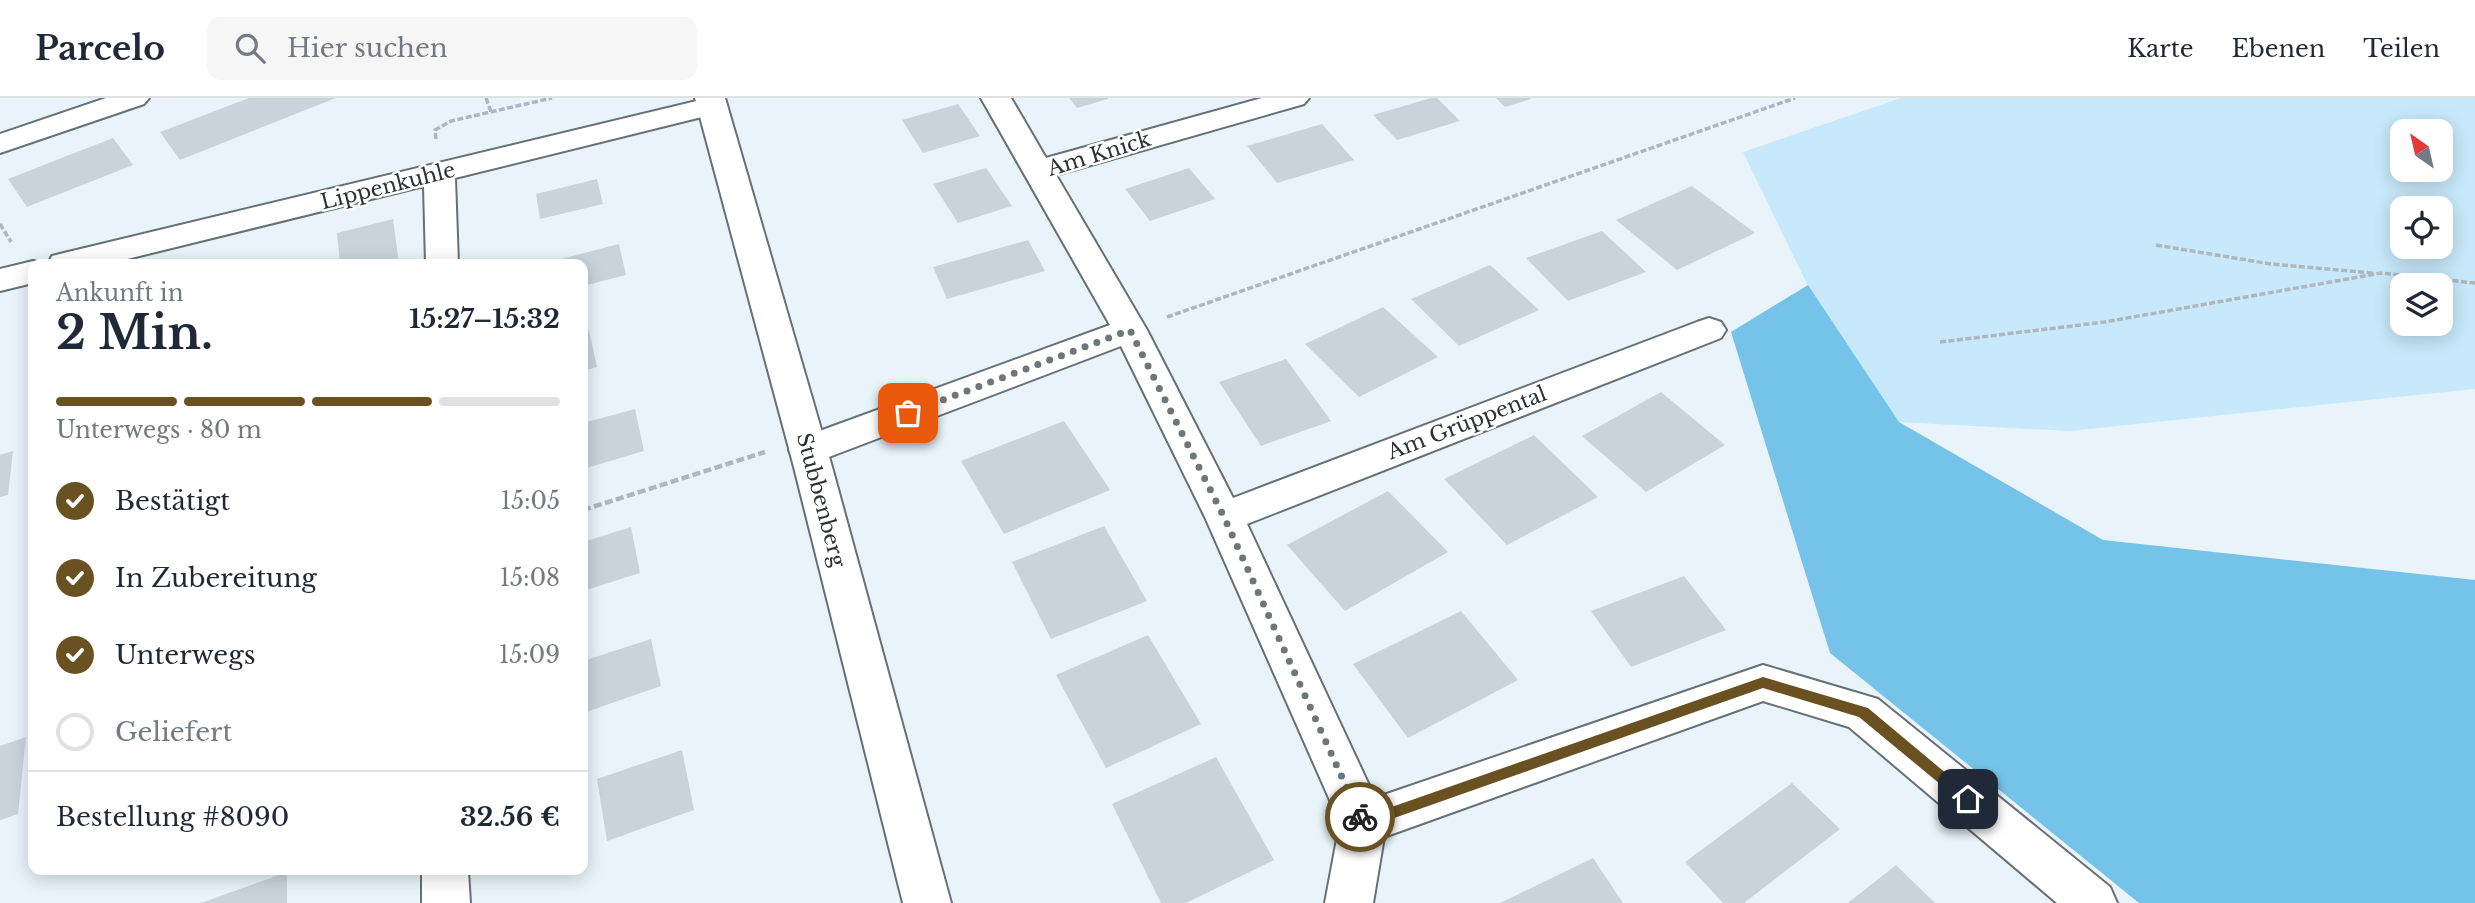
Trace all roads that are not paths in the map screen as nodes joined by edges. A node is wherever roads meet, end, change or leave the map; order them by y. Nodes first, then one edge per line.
1 (134, 98) edge
2 (996, 98) edge
3 (1294, 98) edge
4 (711, 102) edge
5 (3, 138) edge
6 (1038, 170) junction
7 (439, 174) junction
8 (85, 259) edge
9 (442, 259) edge
10 (28, 273) edge
11 (0, 279) edge
12 (1130, 330) junction
13 (1709, 330) dead end
14 (808, 450) junction
15 (1224, 517) junction
16 (1363, 823) junction
17 (445, 875) edge
18 (446, 903) edge
19 (927, 903) edge
20 (1349, 903) edge
21 (2093, 903) edge

1 - 5 street
2 - 6 street
3 - 6 street, Am Knick
4 - 7 street, Lippenkuhle
4 - 14 street, Stubbenberg
6 - 12 street, Am Knick
7 - 8 street, Lippenkuhle
7 - 9 street
10 - 11 street
12 - 14 street
12 - 15 street
13 - 15 street, Am Grüppental
14 - 19 street, Stubbenberg
15 - 16 street
16 - 20 street
16 - 21 street
17 - 18 street

